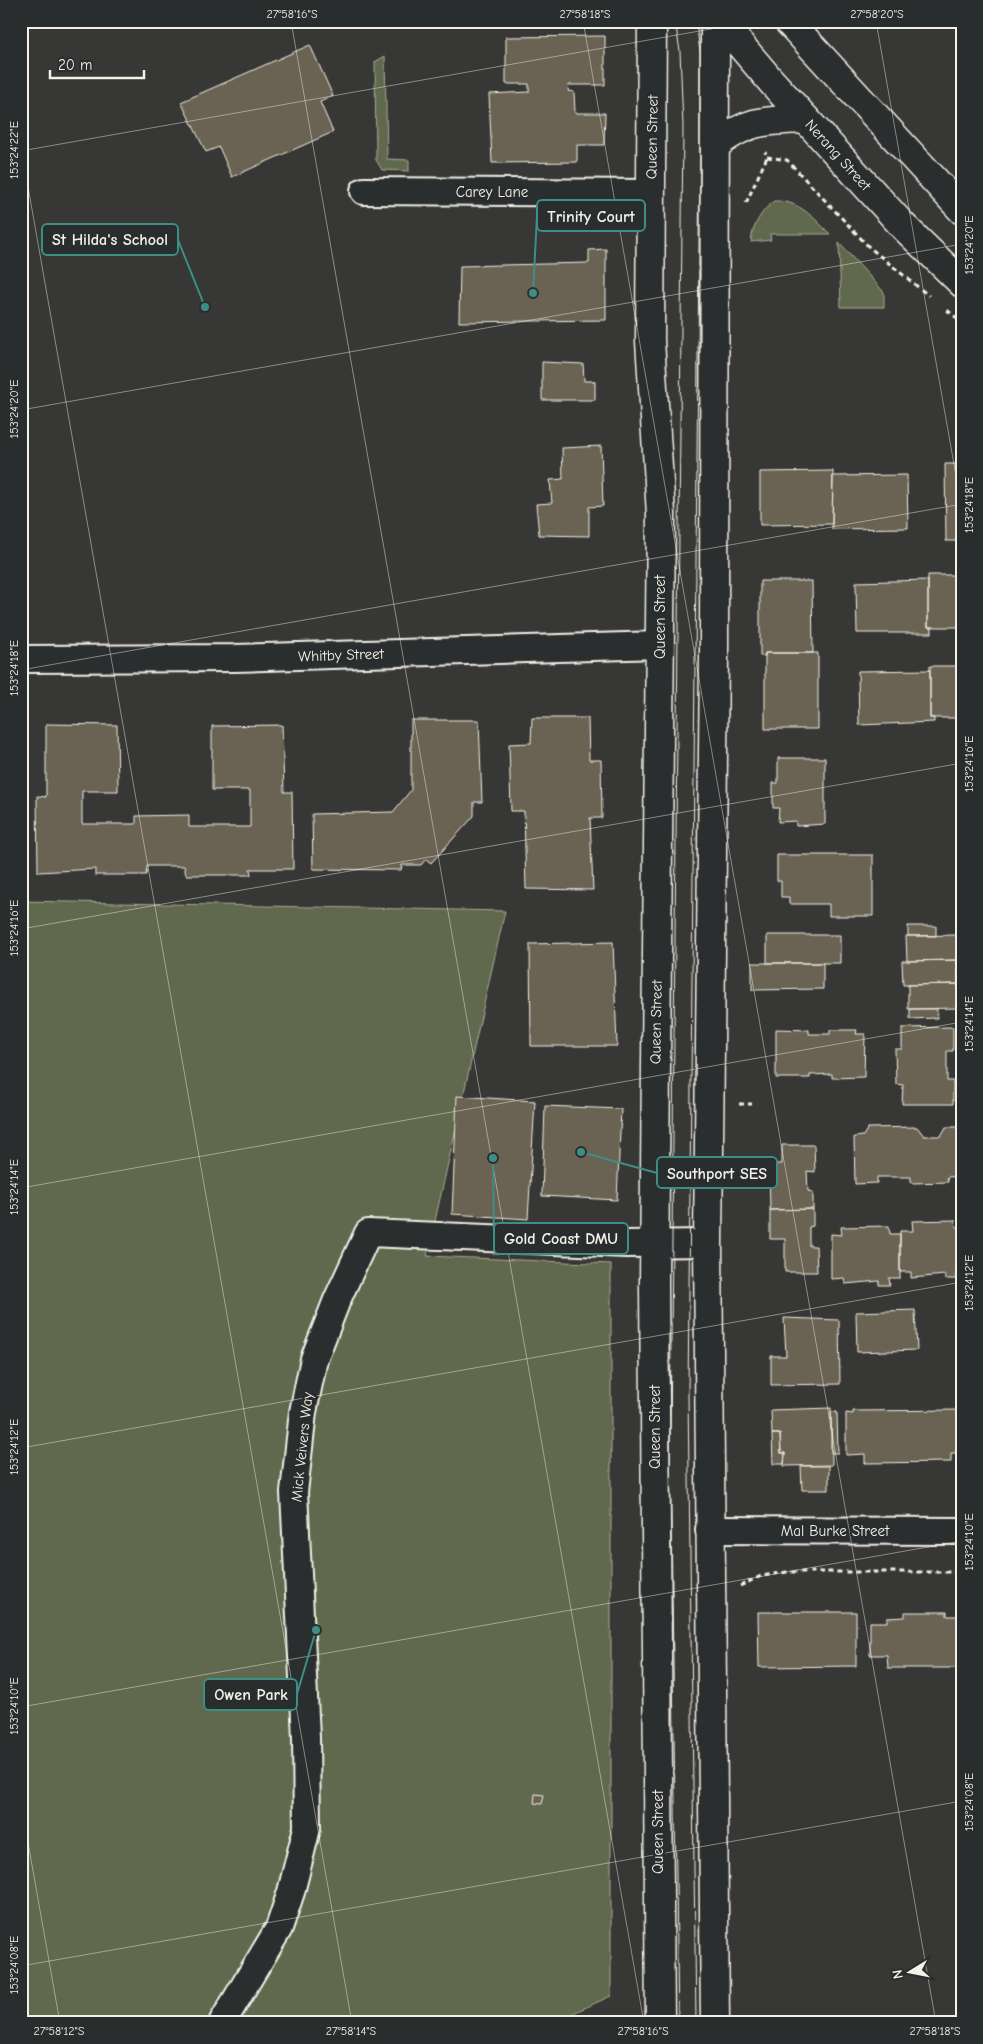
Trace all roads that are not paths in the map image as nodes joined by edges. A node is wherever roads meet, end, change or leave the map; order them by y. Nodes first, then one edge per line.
1 (652, 21) edge
2 (715, 21) edge
3 (720, 21) edge
4 (788, 21) edge
5 (806, 120) junction
6 (717, 144) junction
7 (364, 191) dead end
8 (651, 192) junction
9 (962, 210) edge
10 (962, 283) edge
11 (660, 645) junction
12 (21, 659) edge
13 (708, 1243) junction
14 (654, 1244) junction
15 (709, 1530) junction
16 (962, 1531) edge
17 (222, 2023) edge
18 (660, 2023) edge
19 (715, 2023) edge

1 - 8 street, Queen Street
2 - 6 street
3 - 5 street, Nerang Street
4 - 9 street
5 - 6 street
5 - 10 street, Nerang Street
6 - 13 street
7 - 8 street, Carey Lane
8 - 11 street, Queen Street
11 - 12 street, Whitby Street
11 - 14 street, Queen Street
13 - 14 street, Mick Veivers Way
13 - 15 street
14 - 17 street, Mick Veivers Way
14 - 18 street, Queen Street
15 - 16 street, Mal Burke Street
15 - 19 street

